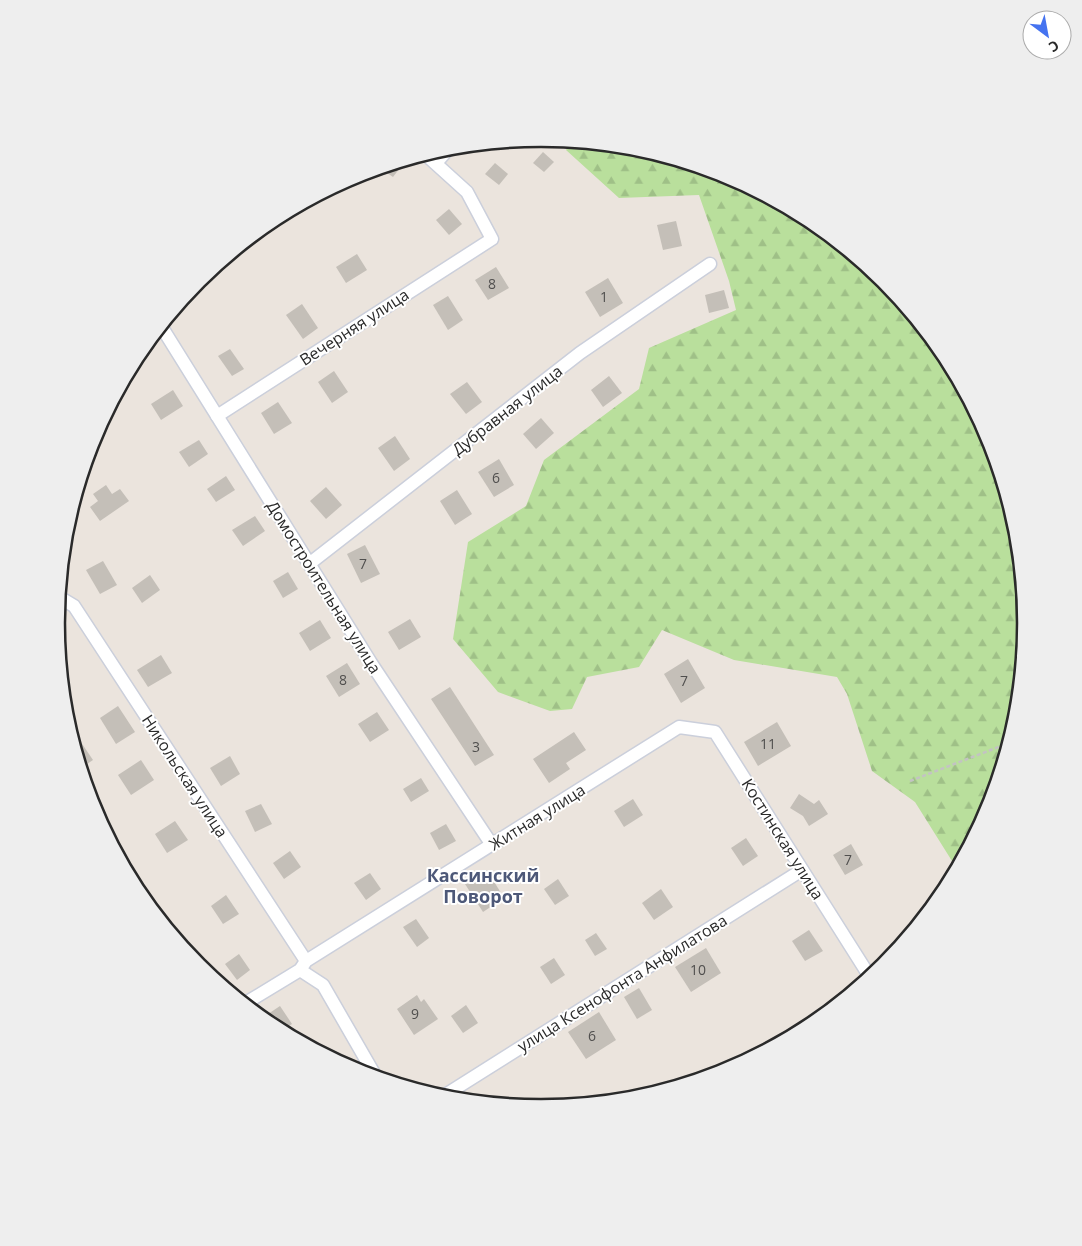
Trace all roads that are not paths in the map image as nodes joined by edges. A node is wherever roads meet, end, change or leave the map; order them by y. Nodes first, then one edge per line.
1 (441, 158) edge
2 (432, 160) edge
3 (436, 163) junction
4 (710, 264) dead end
5 (164, 331) edge
6 (216, 416) junction
7 (309, 564) junction
8 (66, 601) edge
9 (679, 727) joint
10 (492, 845) junction
11 (802, 870) junction
12 (303, 965) junction
13 (866, 971) edge
14 (250, 1000) edge
15 (370, 1067) edge
16 (452, 1091) edge

1 - 3 street
2 - 3 street
3 - 6 street, Вечерняя улица
4 - 7 street, Дубравная улица
5 - 6 street, Домостроительная улица
6 - 7 street, Домостроительная улица
7 - 10 street, Домостроительная улица
8 - 12 street, Никольская улица
9 - 10 street, Житная улица
9 - 11 street, Костинская улица
10 - 12 street, Житная улица
11 - 13 street, Костинская улица
11 - 16 street, улица Ксенофонта Анфилатова
12 - 14 street, Житная улица
12 - 15 street, Никольская улица

